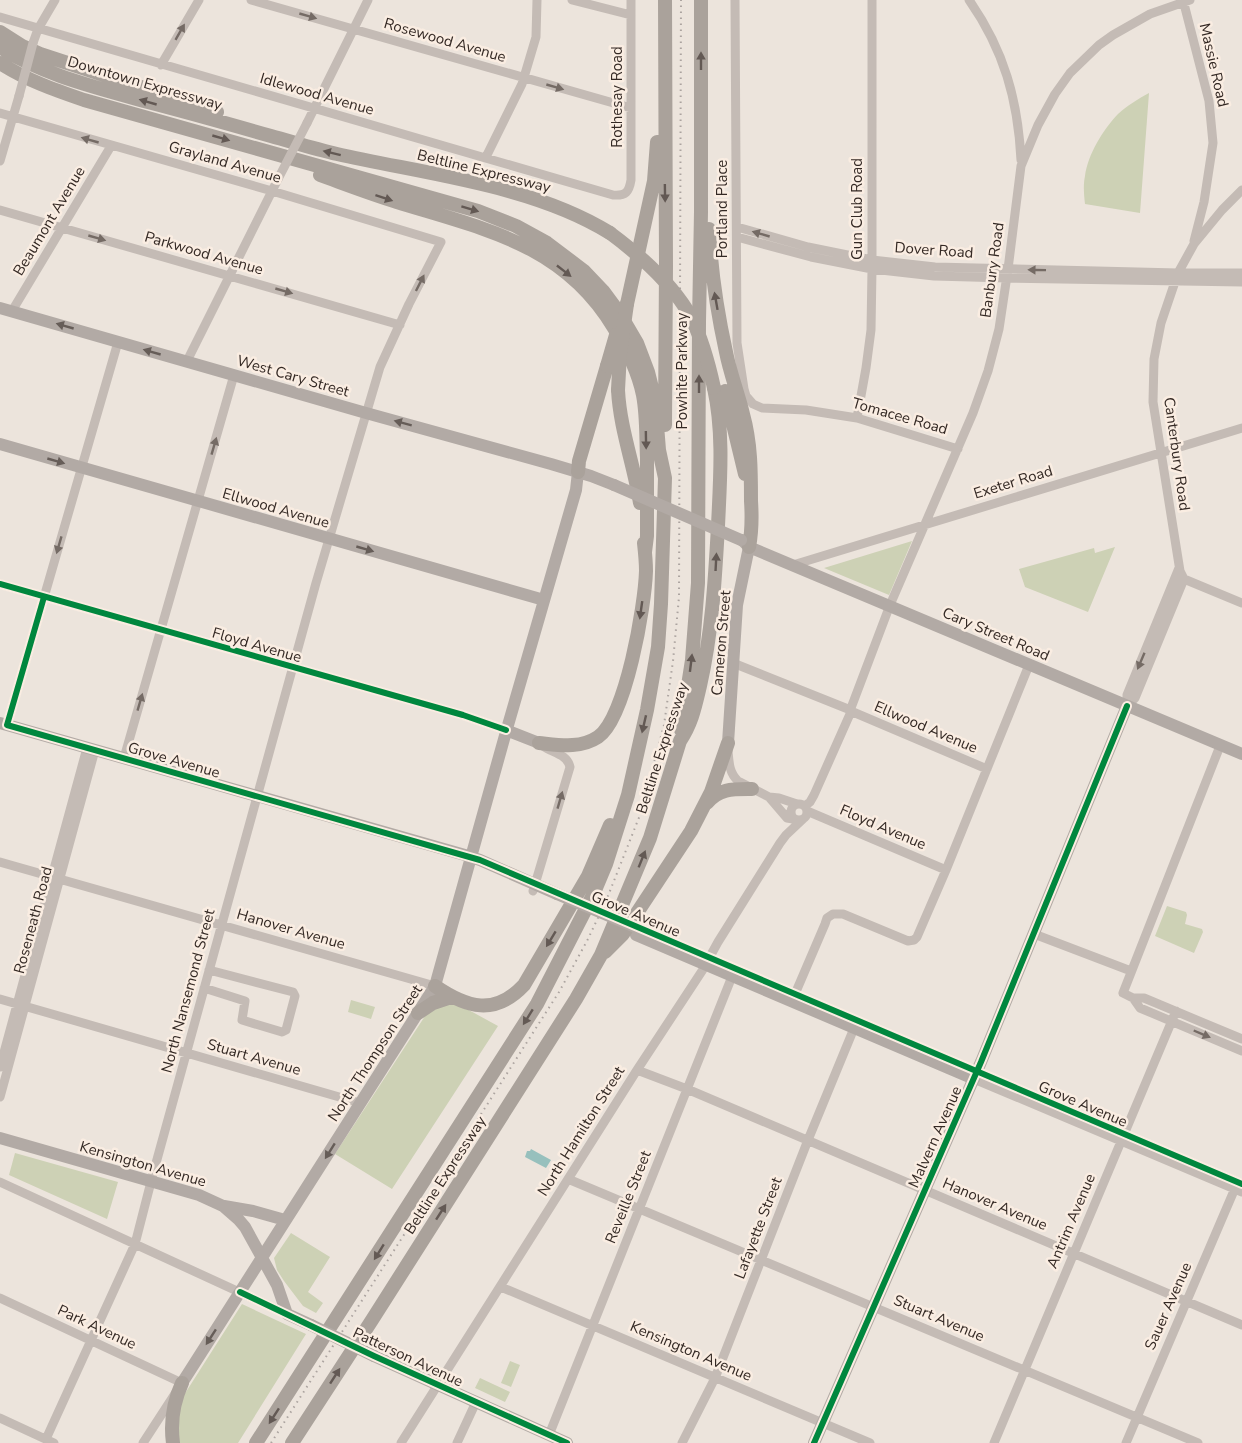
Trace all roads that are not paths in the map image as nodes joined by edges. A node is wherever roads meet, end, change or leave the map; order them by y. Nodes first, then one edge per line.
1 (55, 0) edge
2 (199, 0) edge
3 (251, 0) edge
4 (368, 0) edge
5 (537, 0) edge
6 (572, 0) edge
7 (631, 0) edge
8 (665, 0) edge
9 (701, 0) edge
10 (735, 0) edge
11 (872, 0) edge
12 (969, 0) edge
13 (1186, 0) edge
14 (632, 15) junction
15 (2, 18) edge
16 (38, 29) junction
17 (354, 29) junction
18 (0, 32) edge
19 (0, 47) edge
20 (0, 63) edge
21 (161, 65) junction
22 (0, 73) edge
23 (524, 78) junction
24 (664, 93) junction
25 (84, 99) junction
26 (631, 108) junction
27 (314, 109) junction
28 (0, 114) edge
29 (13, 117) junction
30 (702, 119) junction
31 (1019, 127) junction
32 (1035, 130) junction
33 (285, 140) junction
34 (111, 146) junction
35 (252, 147) junction
36 (486, 157) junction
37 (0, 161) edge
38 (1022, 166) junction
39 (1242, 190) edge
40 (272, 191) junction
41 (626, 193) joint
42 (1204, 202) junction
43 (0, 210) edge
44 (1222, 210) junction
45 (737, 227) junction
46 (63, 228) junction
47 (737, 237) junction
48 (441, 242) joint
49 (1194, 244) junction
50 (872, 264) junction
51 (1242, 273) edge
52 (1007, 274) junction
53 (230, 276) junction
54 (1176, 277) junction
55 (1242, 282) edge
56 (627, 304) junction
57 (6, 309) edge
58 (400, 325) junction
59 (118, 342) junction
60 (187, 362) junction
61 (234, 375) junction
62 (720, 390) junction
63 (762, 408) joint
64 (366, 413) junction
65 (857, 418) junction
66 (1242, 428) edge
67 (0, 444) edge
68 (958, 449) junction
69 (1161, 453) junction
70 (81, 468) junction
71 (578, 472) junction
72 (665, 478) junction
73 (198, 502) junction
74 (752, 502) junction
75 (924, 524) junction
76 (330, 539) junction
77 (744, 544) junction
78 (645, 552) junction
79 (793, 565) junction
80 (1179, 568) junction
81 (1184, 579) junction
82 (0, 584) edge
83 (44, 597) junction
84 (544, 600) junction
85 (1242, 603) edge
86 (890, 605) junction
87 (161, 630) junction
88 (733, 663) junction
89 (1029, 665) junction
90 (293, 667) junction
91 (1127, 706) junction
92 (851, 711) junction
93 (4, 724) edge
94 (506, 730) junction
95 (680, 741) junction
96 (539, 742) junction
97 (728, 743) junction
98 (1220, 746) junction
99 (91, 749) junction
100 (1242, 754) edge
101 (124, 758) junction
102 (987, 769) junction
103 (752, 789) junction
104 (628, 795) junction
105 (257, 797) junction
106 (769, 797) junction
107 (704, 807) junction
108 (798, 813) junction
109 (786, 835) junction
110 (470, 861) junction
111 (0, 862) edge
112 (946, 870) junction
113 (56, 878) junction
114 (534, 888) junction
115 (222, 925) junction
116 (1034, 934) junction
117 (601, 955) junction
118 (708, 962) junction
119 (209, 970) junction
120 (1131, 970) junction
121 (734, 972) junction
122 (250, 981) junction
123 (435, 986) junction
124 (204, 988) junction
125 (451, 997) junction
126 (793, 998) junction
127 (1133, 998) junction
128 (0, 999) edge
129 (245, 1000) junction
130 (21, 1005) junction
131 (1176, 1011) junction
132 (418, 1013) junction
133 (1171, 1021) junction
134 (856, 1024) junction
135 (1242, 1039) edge
136 (1242, 1051) edge
137 (186, 1053) junction
138 (0, 1067) edge
139 (637, 1070) junction
140 (975, 1075) junction
141 (687, 1089) junction
142 (0, 1097) edge
143 (360, 1103) junction
144 (0, 1138) edge
145 (1123, 1138) junction
146 (807, 1140) junction
147 (568, 1179) junction
148 (151, 1181) junction
149 (0, 1182) edge
150 (1239, 1187) edge
151 (924, 1190) junction
152 (223, 1206) junction
153 (639, 1210) junction
154 (285, 1220) junction
155 (135, 1244) junction
156 (1074, 1253) junction
157 (262, 1256) junction
158 (762, 1260) junction
159 (501, 1287) junction
160 (240, 1292) junction
161 (279, 1292) junction
162 (0, 1298) edge
163 (1187, 1300) junction
164 (873, 1306) junction
165 (287, 1314) junction
166 (313, 1322) junction
167 (1242, 1325) edge
168 (593, 1326) junction
169 (91, 1341) junction
170 (1024, 1370) junction
171 (716, 1378) junction
172 (182, 1383) junction
173 (439, 1385) junction
174 (476, 1402) junction
175 (0, 1418) edge
176 (1137, 1418) junction
177 (823, 1423) junction
178 (549, 1435) junction
179 (50, 1441) edge
180 (143, 1443) edge
181 (173, 1443) edge
182 (256, 1443) edge
183 (292, 1443) edge
184 (401, 1443) edge
185 (457, 1443) edge
186 (567, 1443) edge
187 (682, 1443) edge
188 (813, 1443) edge
189 (870, 1443) edge
190 (994, 1443) edge
191 (1126, 1443) edge
192 (1198, 1443) edge

1 - 16 street
21 -> 2 street
3 -> 17 street, Rosewood Avenue
4 - 17 street
5 - 23 street
6 - 14 street
7 - 14 street, Rothesay Road
8 - 24 highway, Powhite Parkway
30 -> 9 highway, Powhite Parkway
10 - 45 street, Portland Place
11 - 50 street, Gun Club Road
12 - 31 street
13 - 32 street, Banbury Road
13 - 42 street, Massie Road
14 - 26 street, Rothesay Road
15 - 16 street, Idlewood Avenue
16 - 21 street, Idlewood Avenue
16 - 29 street, bridge
17 - 23 street, Rosewood Avenue
17 - 27 street
18 - 33 highway
33 -> 19 highway, Downtown Expressway
20 - 25 highway, Downtown Expressway
21 - 27 street, Idlewood Avenue
22 - 25 highway
23 -> 26 street, Rosewood Avenue
23 - 36 street
24 - 56 highway
24 -> 72 highway, Powhite Parkway
25 -> 35 highway, Downtown Expressway
26 - 41 street, Rothesay Road
27 - 36 street, Idlewood Avenue
27 - 40 street, bridge
28 - 29 street, Grayland Avenue
34 -> 29 street, Grayland Avenue
29 - 37 street
74 -> 30 highway
95 -> 30 highway, Powhite Parkway
31 - 32 street
31 - 38 street
32 - 38 street, Banbury Road
62 -> 33 highway, Beltline Expressway, bridge
34 - 40 street, Grayland Avenue
34 - 46 street, Beaumont Avenue
35 -> 72 highway, Beltline Expressway
35 -> 78 highway
36 - 41 street, Idlewood Avenue
38 - 52 street, Banbury Road
39 - 44 street, Canterbury Road
40 - 48 street, Grayland Avenue
40 - 53 street
42 - 44 street
42 - 49 street, Massie Road
43 - 46 street, Parkwood Avenue
44 - 49 street, Canterbury Road
45 - 47 street, Portland Place
50 -> 45 street, Dover Road
46 -> 53 street, Parkwood Avenue
46 - 57 street, Beaumont Avenue
47 - 50 street, Dover Road
47 - 63 street, Portland Place
58 -> 48 street, North Nansemond Street
49 - 54 street, Canterbury Road
50 - 52 street, Dover Road
50 - 65 street, Gun Club Road
51 - 54 street, Dover Road
52 - 54 street, Dover Road
52 - 68 street, Banbury Road
53 -> 58 street, Parkwood Avenue
53 - 60 street
54 - 55 street, Dover Road
54 - 69 street, Canterbury Road
56 - 71 highway, bridge
56 - 78 highway, bridge
59 -> 57 main road, West Cary Street
58 - 64 street, North Nansemond Street
60 -> 59 main road, West Cary Street
59 - 70 street
60 - 61 main road, West Cary Street
61 - 64 main road, West Cary Street
73 -> 61 street
62 - 74 highway
95 -> 62 highway, Beltline Expressway
63 - 65 street, Tomacee Road
71 -> 64 main road, West Cary Street
64 - 76 street, North Nansemond Street
65 - 68 street, Tomacee Road
66 - 69 street, Exeter Road
67 -> 70 main road, Ellwood Avenue
68 - 75 street, Banbury Road
69 - 75 street, Exeter Road
69 - 80 street, Canterbury Road
70 - 73 main road, Ellwood Avenue
70 -> 83 street
71 - 77 main road, West Cary Street, bridge
71 - 84 main road, North Thompson Street
72 -> 104 highway, Beltline Expressway
73 - 76 main road, Ellwood Avenue
73 - 87 street
74 - 77 highway
75 - 79 street, Exeter Road
75 - 86 street, Banbury Road
76 -> 84 main road, Ellwood Avenue
76 - 90 street, North Nansemond Street
77 - 79 main road, Cary Street Road
77 - 88 main road, Cameron Street
78 -> 96 highway
79 - 86 main road, Cary Street Road
80 - 81 street, Canterbury Road
80 -> 91 street
81 - 85 street
81 - 91 street
82 - 83 street, Floyd Avenue
83 - 87 street, Floyd Avenue
83 - 93 street
84 - 94 main road, North Thompson Street
86 - 89 main road, Cary Street Road
86 - 92 street, Banbury Road
87 - 90 street, Floyd Avenue
101 -> 87 street
88 - 92 street, Ellwood Avenue
88 - 97 main road, Cameron Street
89 - 91 main road, Cary Street Road
89 - 102 street
90 - 94 street, Floyd Avenue
90 - 105 street, North Nansemond Street
91 - 98 main road, Cary Street Road
91 - 116 main road, Malvern Avenue
92 - 102 street, Ellwood Avenue
92 - 108 street, North Hamilton Street
93 - 99 main road, Grove Avenue
94 - 96 main road, Floyd Avenue
94 - 110 main road, North Thompson Street
117 -> 95 highway, Beltline Expressway
114 -> 96 street, Floyd Avenue
97 - 103 street, Floyd Avenue
97 - 107 highway
98 - 100 main road, Cary Street Road
98 - 120 street
99 - 101 main road, Grove Avenue
99 - 113 street, Roseneath Road
101 - 105 main road, Grove Avenue
102 - 112 street
103 - 106 street, Floyd Avenue
103 - 107 highway
104 -> 125 highway
104 -> 182 highway, Beltline Expressway
105 - 110 main road, Grove Avenue
105 - 115 street, North Nansemond Street
106 - 108 street, Floyd Avenue
106 - 108 street, Floyd Avenue
107 - 117 highway
108 - 109 street, North Hamilton Street
108 - 109 street, North Hamilton Street
108 - 112 street, Floyd Avenue
109 - 118 street, North Hamilton Street
110 - 114 main road, Grove Avenue
110 - 123 main road, North Thompson Street
111 - 113 street, Hanover Avenue
112 - 126 street
113 - 115 street, Hanover Avenue
113 - 130 street, Roseneath Road
114 - 118 main road, Grove Avenue
115 - 119 street, North Nansemond Street
115 - 123 street, Hanover Avenue
116 - 120 street
116 - 140 main road, Malvern Avenue
183 -> 117 highway, Beltline Expressway
118 - 121 main road, Grove Avenue
118 - 139 street, North Hamilton Street
119 - 122 street
119 - 124 street, North Nansemond Street
120 - 127 street
121 - 126 main road, Grove Avenue
121 - 141 street, Reveille Street
122 - 129 street
122 - 129 street
123 - 125 highway
123 - 132 main road, North Thompson Street
124 - 129 street
124 - 137 street, North Nansemond Street
125 - 132 highway
126 - 134 main road, Grove Avenue
127 - 131 street
127 - 133 street
128 - 130 street, Stuart Avenue
130 - 137 street, Stuart Avenue
130 - 138 street, Roseneath Road
130 - 142 street, Roseneath Road
131 - 133 street, Antrim Avenue
131 - 135 street
132 - 143 main road, North Thompson Street
133 -> 136 street
133 - 145 street, Antrim Avenue
134 - 140 main road, Grove Avenue
134 - 146 street, Lafayette Street
137 - 143 street, Stuart Avenue
137 - 148 street, North Nansemond Street
139 - 141 street, Hanover Avenue
139 - 147 street, North Hamilton Street
140 - 145 street, Grove Avenue
140 - 151 main road, Malvern Avenue
141 - 146 street, Hanover Avenue
141 - 153 street, Reveille Street
143 -> 154 main road, North Thompson Street
144 - 148 main road, Kensington Avenue
145 - 150 street, Grove Avenue
145 - 156 street, Antrim Avenue
146 - 151 street, Hanover Avenue
146 - 158 street, Lafayette Street
147 - 153 street, Stuart Avenue
147 - 159 street, North Hamilton Street
148 - 152 main road, Kensington Avenue
148 - 155 street, North Nansemond Street
149 - 155 street, Patterson Avenue
150 - 163 street, Sauer Avenue
151 - 156 street, Hanover Avenue
151 - 164 main road, Malvern Avenue
152 - 154 main road
152 - 157 main road, Kensington Avenue
153 - 158 street, Stuart Avenue
153 - 168 street, Reveille Street
154 - 157 main road, North Thompson Street
155 - 160 street, Patterson Avenue
155 - 169 street, North Nansemond Street
156 - 163 street, Hanover Avenue
156 - 170 street, Antrim Avenue
157 - 160 main road, North Thompson Street
157 - 161 main road, Kensington Avenue
158 - 164 street, Stuart Avenue
158 - 171 street, Lafayette Street
159 - 168 street, Kensington Avenue
159 - 173 street, North Hamilton Street
160 - 165 street, Patterson Avenue
160 -> 172 main road, North Thompson Street
161 - 165 main road, Kensington Avenue
161 - 166 main road
162 - 169 street, Park Avenue
163 - 167 street, Hanover Avenue
163 - 176 street, Sauer Avenue
164 - 170 street, Stuart Avenue
164 - 177 main road, Malvern Avenue
165 - 166 main road, Patterson Avenue
166 - 173 main road, Patterson Avenue, bridge
168 - 171 street, Kensington Avenue
168 - 178 street, Reveille Street
169 - 172 street, Park Avenue
169 - 179 street, North Nansemond Street
170 - 176 street, Stuart Avenue
170 - 190 street, Antrim Avenue
171 - 177 street, Kensington Avenue
171 - 187 street, Lafayette Street
172 - 180 street, North Thompson Street
172 - 181 highway
173 - 174 main road, Patterson Avenue
173 - 184 street, North Hamilton Street
174 - 178 main road, Patterson Avenue
174 - 185 street
175 - 179 street
176 - 191 street, Sauer Avenue
176 - 192 street, Stuart Avenue
177 - 188 main road, Malvern Avenue
177 - 189 street, Kensington Avenue
178 - 186 main road, Patterson Avenue

